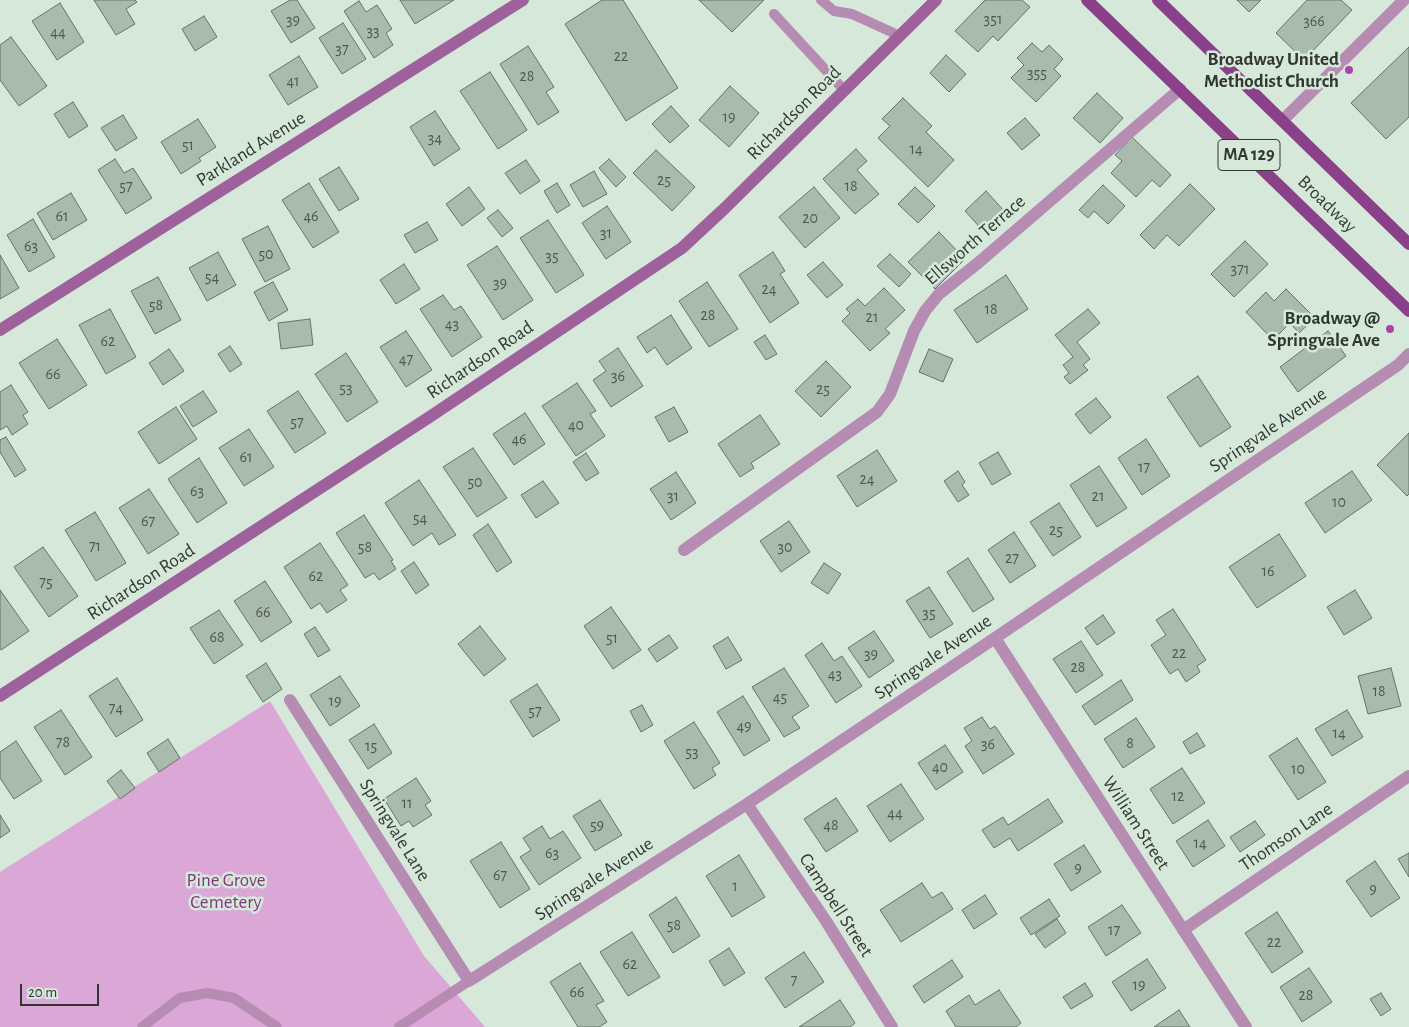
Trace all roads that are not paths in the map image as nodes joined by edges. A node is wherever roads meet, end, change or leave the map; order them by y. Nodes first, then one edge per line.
1 (523, 0) edge
2 (821, 0) edge
3 (936, 0) edge
4 (1087, 0) edge
5 (1158, 0) edge
6 (1404, 0) edge
7 (774, 14) dead end
8 (900, 36) junction
9 (1180, 89) junction
10 (844, 90) junction
11 (1283, 120) junction
12 (1409, 243) edge
13 (1409, 310) edge
14 (0, 330) edge
15 (1409, 354) edge
16 (684, 550) dead end
17 (995, 638) junction
18 (0, 696) edge
19 (290, 700) dead end
20 (1409, 776) edge
21 (747, 804) junction
22 (1183, 930) junction
23 (469, 981) junction
24 (142, 1027) edge
25 (277, 1027) edge
26 (399, 1027) edge
27 (892, 1027) edge
28 (1246, 1027) edge

1 - 14 street, Parkland Avenue
2 - 8 lane
3 - 8 street, Richardson Road
4 - 9 main road, Broadway / MA 129
5 - 11 main road, Broadway / MA 129
6 - 11 street
7 - 10 lane
8 - 10 street, Richardson Road
9 - 13 main road, Broadway / MA 129
9 - 16 street, Ellsworth Terrace
10 - 18 street, Richardson Road
11 - 12 main road, Broadway / MA 129
15 - 17 street, Springvale Avenue
17 - 21 street, Springvale Avenue
17 - 22 street, William Street
19 - 23 street, Springvale Lane
20 - 22 street, Thomson Lane
21 - 23 street, Springvale Avenue
21 - 27 street, Campbell Street
22 - 28 street, William Street
23 - 26 lane
24 - 25 lane

